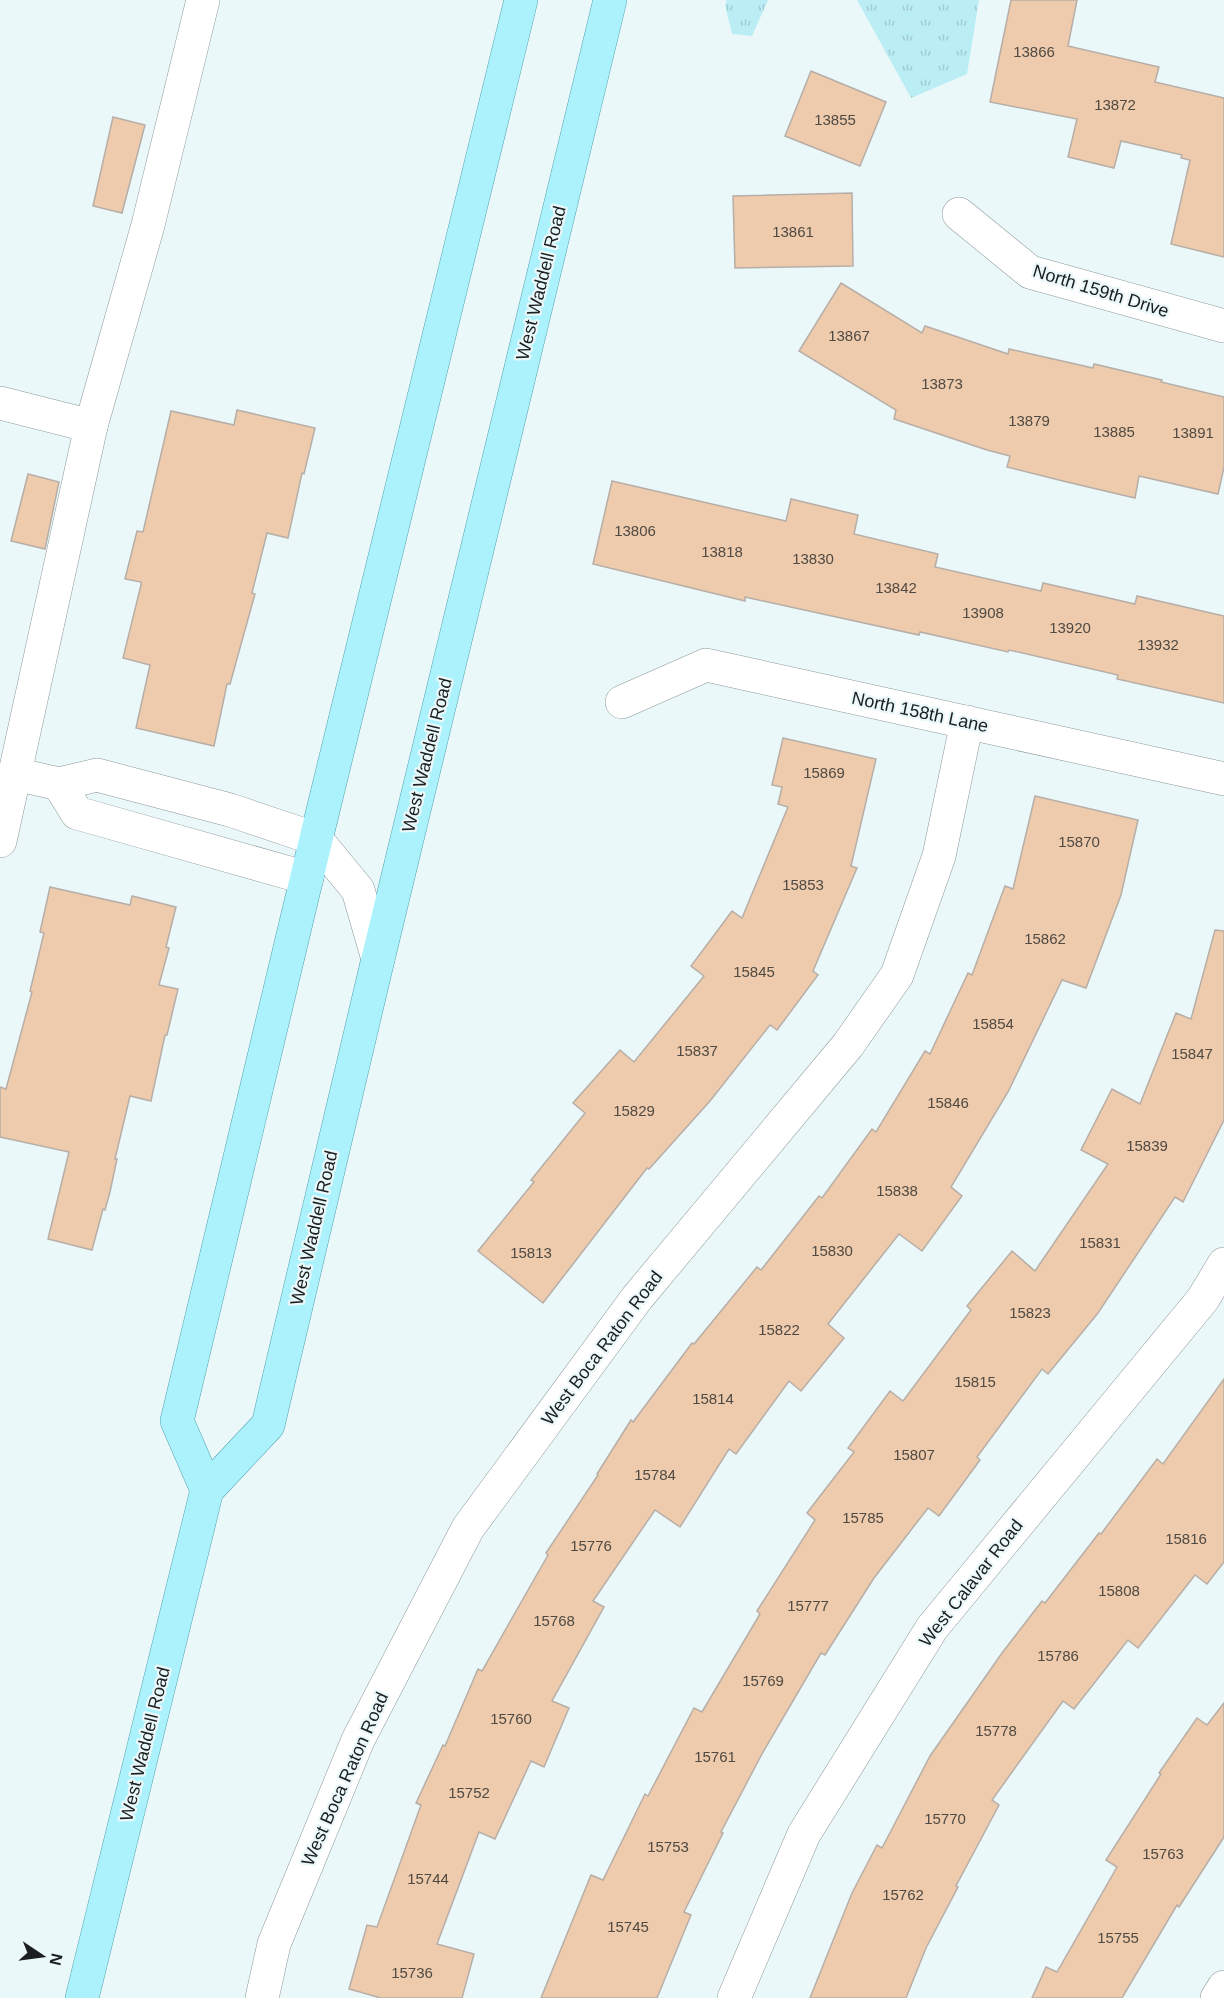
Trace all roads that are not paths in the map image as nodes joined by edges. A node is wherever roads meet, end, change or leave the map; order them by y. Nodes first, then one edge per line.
1 (203, 0) edge
2 (520, 0) edge
3 (610, 0) edge
4 (959, 214) dead end
5 (1224, 327) edge
6 (0, 403) edge
7 (91, 426) junction
8 (622, 702) dead end
9 (967, 722) junction
10 (15, 774) junction
11 (1224, 778) edge
12 (59, 784) junction
13 (316, 839) junction
14 (0, 841) edge
15 (306, 878) junction
16 (378, 959) junction
17 (1224, 1264) edge
18 (207, 1490) junction
19 (1224, 1987) edge
20 (82, 1998) edge
21 (262, 1998) edge
22 (734, 1998) edge
23 (1217, 1998) edge

1 - 7 street
2 - 13 main road
3 - 16 main road, West Waddell Road
4 - 5 street, North 159th Drive
6 - 7 street
7 - 10 street
8 - 9 street, North 158th Lane
9 - 11 street, North 158th Lane
9 - 21 street, West Boca Raton Road
10 - 12 street
10 - 14 street
12 - 13 street
12 - 15 street
13 - 15 main road
13 - 16 street
15 - 18 main road
16 - 18 main road, West Waddell Road
17 - 22 street, West Calavar Road
18 - 20 main road, West Waddell Road
19 - 23 street

